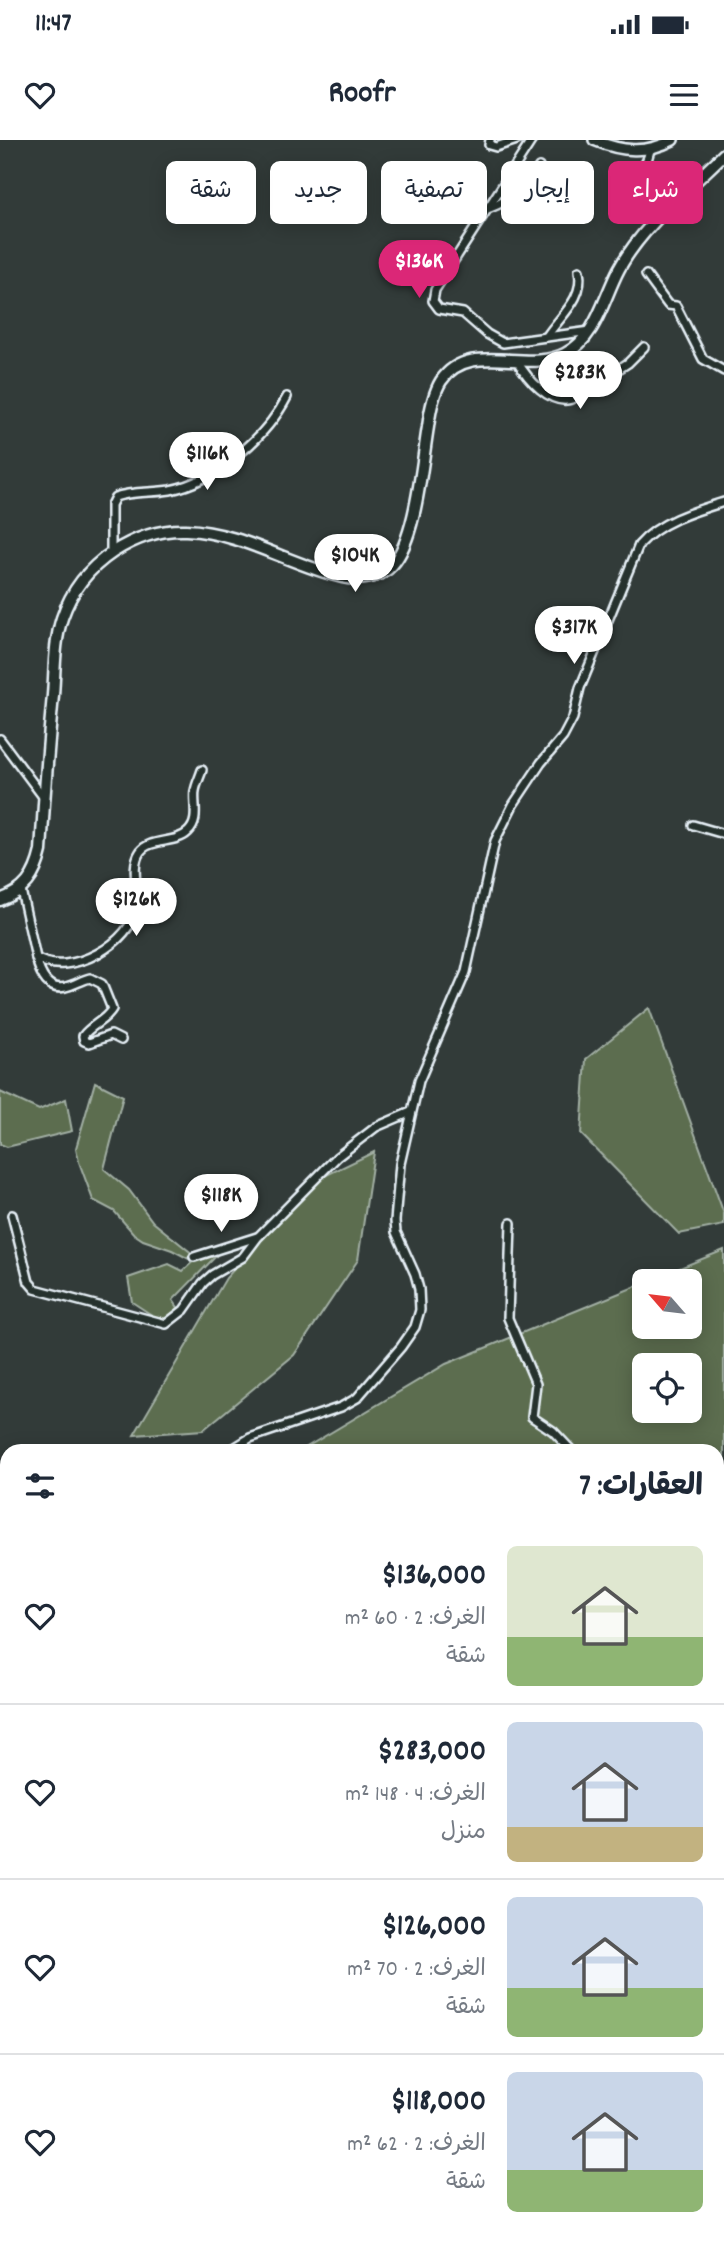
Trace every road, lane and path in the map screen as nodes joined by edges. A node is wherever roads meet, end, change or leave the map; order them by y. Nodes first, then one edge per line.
1 (490, 140) edge
2 (517, 140) edge
3 (532, 140) edge
4 (594, 140) edge
5 (673, 140) edge
6 (650, 150) junction
7 (724, 154) edge
8 (646, 161) edge
9 (501, 202) edge
10 (490, 208) junction
11 (579, 271) dead end
12 (646, 275) dead end
13 (590, 331) junction
14 (547, 336) junction
15 (645, 346) dead end
16 (517, 361) junction
17 (724, 371) edge
18 (287, 397) dead end
19 (724, 502) edge
20 (111, 554) junction
21 (0, 739) edge
22 (202, 771) dead end
23 (44, 798) junction
24 (694, 825) dead end
25 (724, 834) edge
26 (21, 890) junction
27 (0, 900) edge
28 (36, 958) junction
29 (121, 1040) dead end
30 (411, 1112) junction
31 (12, 1215) dead end
32 (510, 1223) dead end
33 (258, 1237) junction
34 (194, 1258) dead end
35 (240, 1444) edge
36 (566, 1444) edge

1 - 2 street
3 - 10 street
4 - 6 street
5 - 6 street
6 - 8 street
7 - 13 main road
9 - 10 street
10 - 14 street
11 - 14 street
12 - 17 street
13 - 14 street
13 - 16 main road
15 - 16 street
16 - 20 main road
18 - 20 street
19 - 30 street
20 - 23 main road
21 - 23 street
22 - 28 street
23 - 26 main road
24 - 25 street
26 - 27 main road
26 - 28 street
28 - 29 street
30 - 33 street
30 - 35 street
31 - 33 street
32 - 36 street
33 - 34 street

